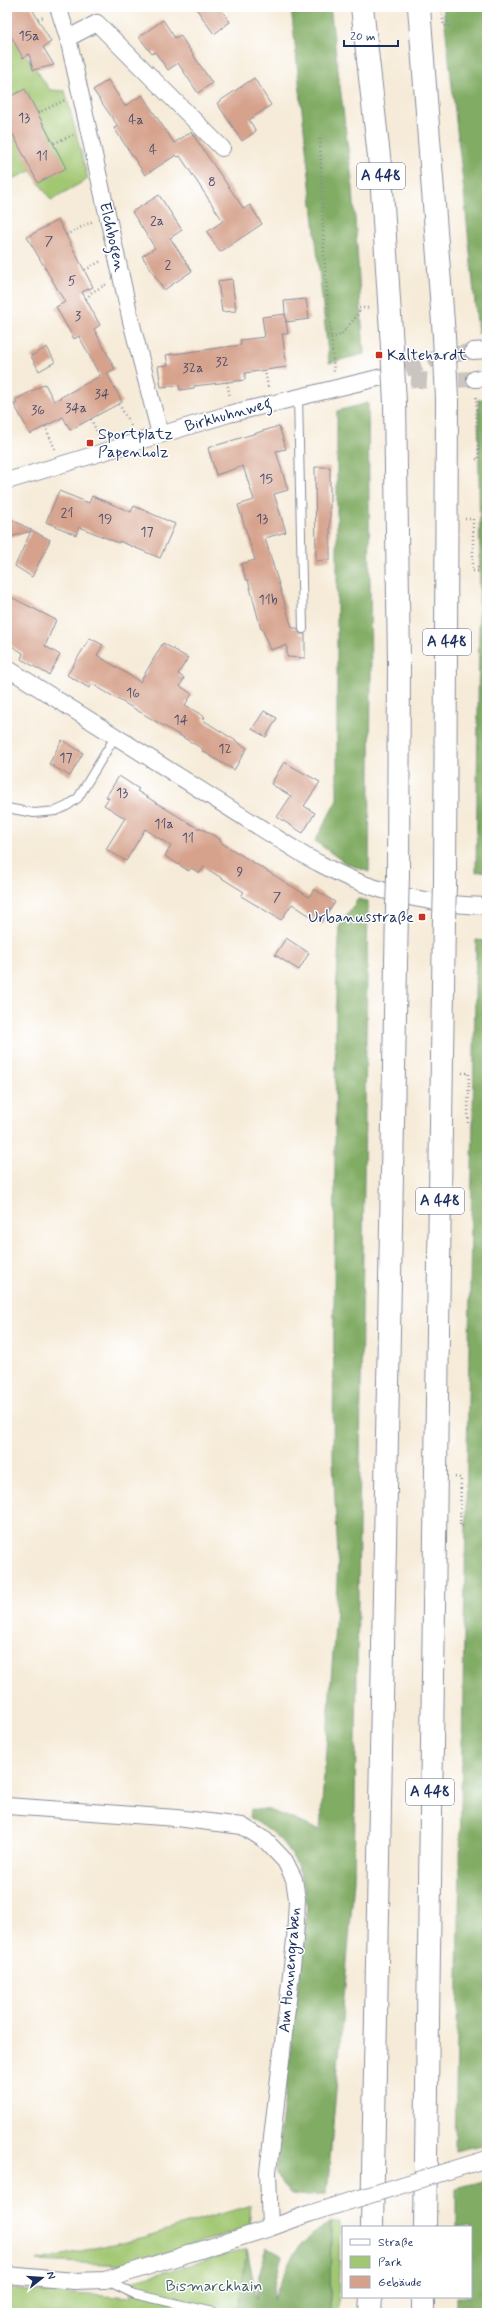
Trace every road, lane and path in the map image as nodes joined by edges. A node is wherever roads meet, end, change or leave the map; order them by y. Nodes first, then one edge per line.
1 (58, 7) edge
2 (362, 7) edge
3 (441, 7) edge
4 (418, 13) edge
5 (448, 20) dead end
6 (68, 38) junction
7 (80, 92) junction
8 (38, 113) dead end
9 (320, 139) dead end
10 (222, 148) dead end
11 (107, 213) junction
12 (66, 235) dead end
13 (121, 276) junction
14 (86, 299) dead end
15 (359, 310) dead end
16 (331, 338) junction
17 (382, 377) tunnel mouth
18 (336, 387) junction
19 (298, 396) junction
20 (476, 400) dead end
21 (118, 404) dead end
22 (45, 426) dead end
23 (160, 434) junction
24 (139, 441) junction
25 (476, 459) dead end
26 (62, 464) junction
27 (7, 482) edge
28 (446, 519) junction
29 (478, 565) dead end
30 (303, 629) dead end
31 (7, 668) edge
32 (115, 737) junction
33 (7, 808) edge
34 (487, 906) edge
35 (443, 1072) junction
36 (472, 1120) dead end
37 (7, 1806) edge
38 (487, 2159) edge
39 (372, 2226) edge
40 (425, 2226) edge
41 (270, 2228) junction
42 (7, 2275) edge
43 (105, 2280) junction
44 (370, 2298) edge
45 (423, 2298) edge
46 (213, 2312) edge
47 (370, 2313) edge
48 (423, 2313) edge

1 - 6 street, Elchbogen
2 - 39 highway, A 448, bridge
3 - 5 path
4 - 28 highway, A 448, bridge
6 - 7 street, Elchbogen
6 - 10 street
7 - 8 path
7 - 11 street, Elchbogen
9 - 16 path
11 - 12 path
11 - 13 street, Elchbogen
13 - 14 path
13 - 23 street, Elchbogen
15 - 16 path
16 - 18 path
17 - 18 street, Birkhuhnweg
18 - 19 street, Birkhuhnweg
19 - 23 street, Birkhuhnweg
19 - 30 lane
20 - 25 path
21 - 24 path
22 - 26 path
23 - 24 street, Birkhuhnweg
24 - 26 street, Birkhuhnweg
26 - 27 street, Birkhuhnweg
28 - 29 path
28 - 35 highway, A 448, bridge
31 - 32 street
32 - 33 lane
32 - 34 street
35 - 36 path
35 - 40 highway, A 448
37 - 41 street, Am Honnengraben
38 - 41 street, bridge
41 - 43 street
42 - 43 street
43 - 46 lane
44 - 47 highway
45 - 48 highway

